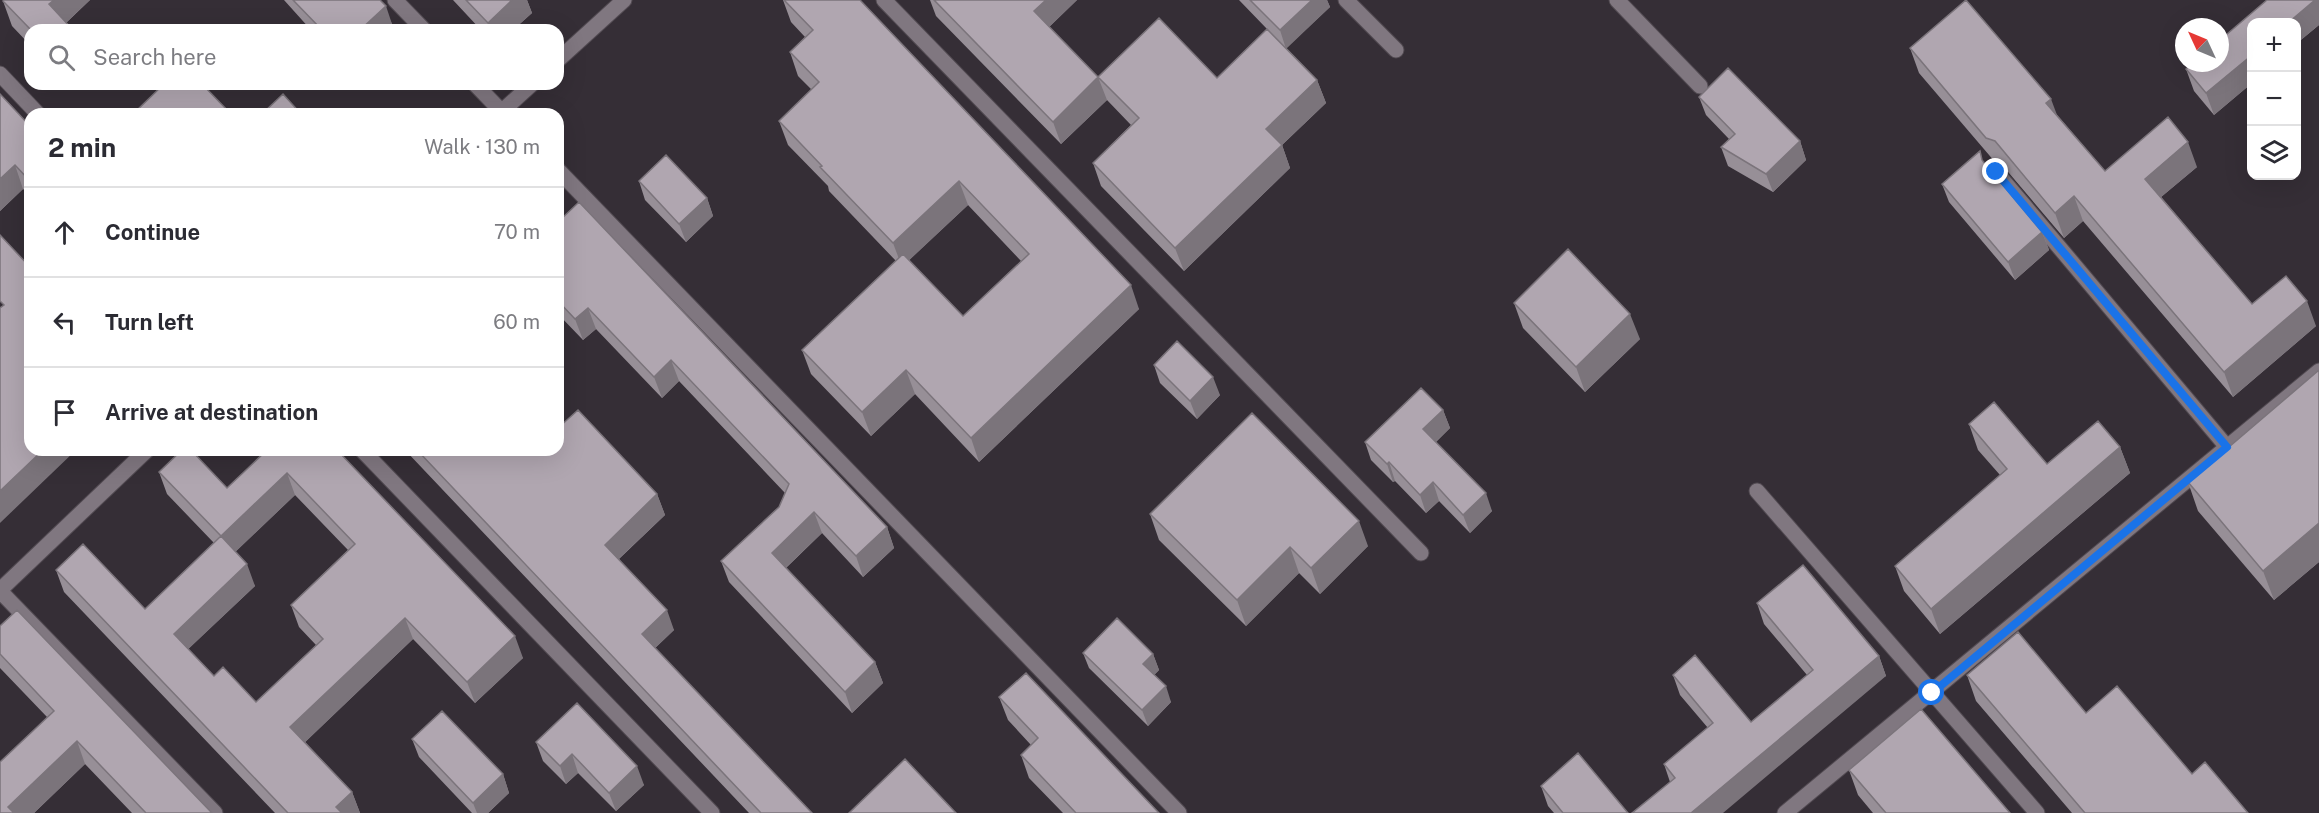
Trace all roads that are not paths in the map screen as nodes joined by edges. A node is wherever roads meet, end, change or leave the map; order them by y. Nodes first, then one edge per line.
1 (395, 0) edge
2 (624, 0) edge
3 (884, 0) edge
4 (1346, 0) edge
5 (1617, 0) edge
6 (418, 24) edge
7 (1396, 50) dead end
8 (564, 55) edge
9 (0, 74) edge
10 (1700, 86) dead end
11 (480, 90) edge
12 (526, 90) edge
13 (32, 108) edge
14 (497, 108) edge
15 (506, 108) edge
16 (1996, 172) dead end
17 (564, 176) edge
18 (2319, 371) edge
19 (2227, 447) junction
20 (141, 456) edge
21 (369, 456) edge
22 (1757, 491) dead end
23 (1421, 553) dead end
24 (0, 591) edge
25 (1932, 693) junction
26 (214, 813) edge
27 (712, 813) edge
28 (1179, 813) edge
29 (1785, 813) edge
30 (2037, 813) edge

1 - 6 street
2 - 8 street
3 - 23 street
4 - 7 street
5 - 10 street
9 - 13 street
11 - 14 street
12 - 15 street
16 - 19 street
17 - 28 street
18 - 19 street
19 - 25 street
20 - 24 street
21 - 27 street
22 - 25 street
24 - 26 street
25 - 29 street
25 - 30 street

